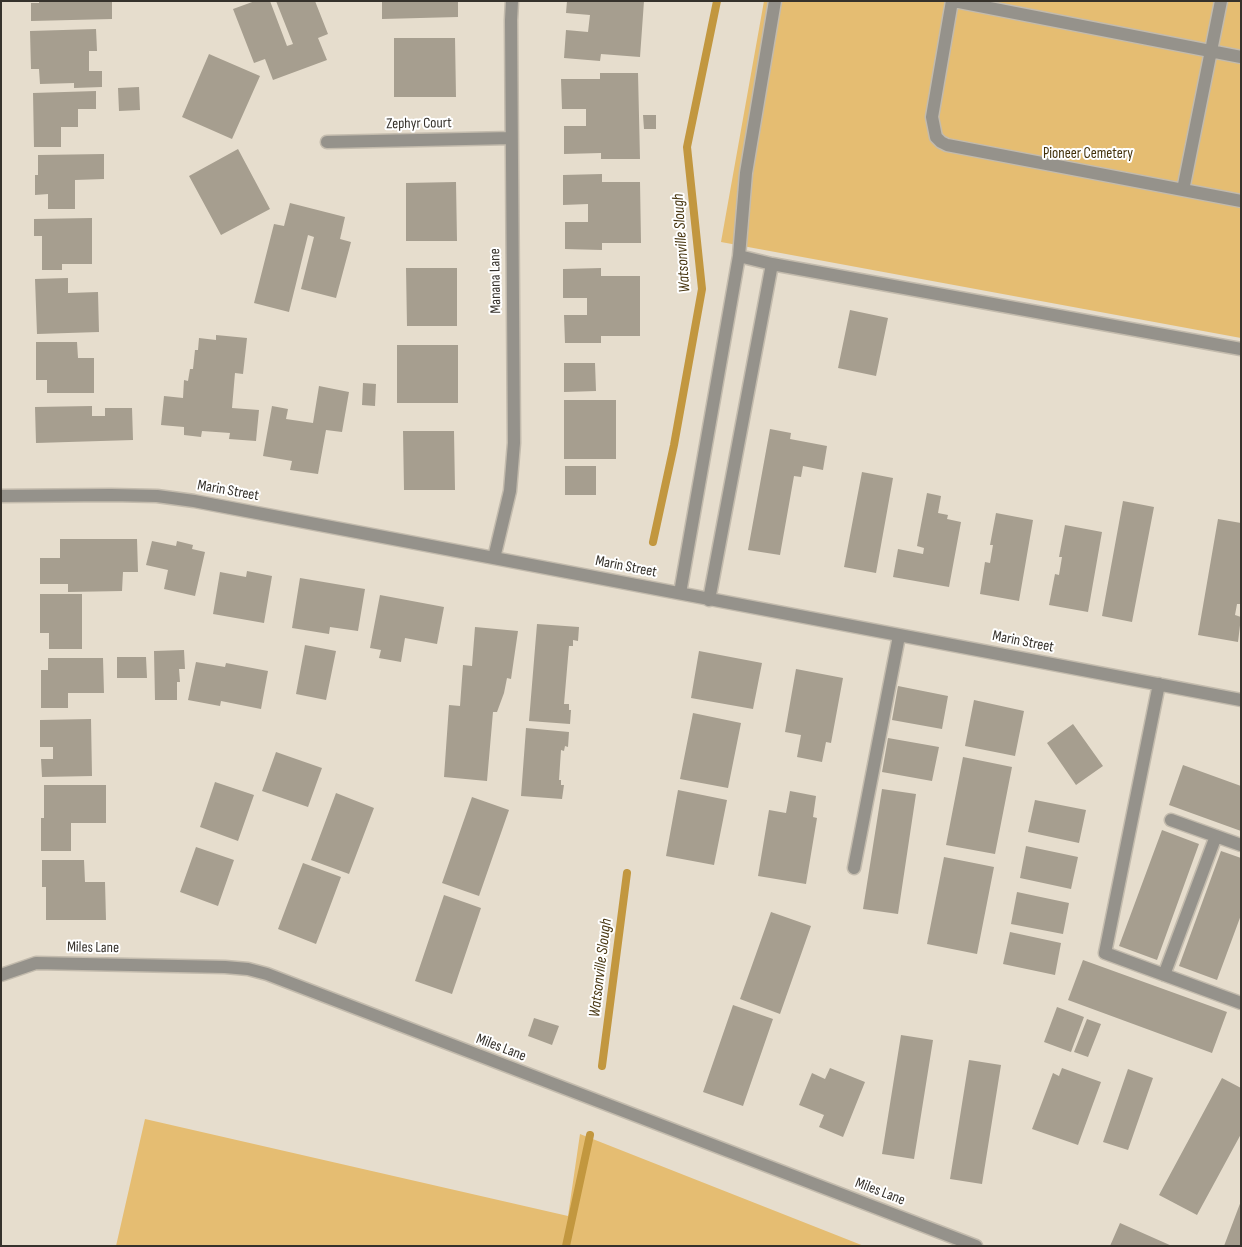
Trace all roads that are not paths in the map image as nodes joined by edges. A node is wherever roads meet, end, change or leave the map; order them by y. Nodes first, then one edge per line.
1 (512, 1) edge
2 (775, 1) edge
3 (953, 1) edge
4 (1221, 1) edge
5 (1211, 51) junction
6 (1241, 57) edge
7 (511, 138) junction
8 (327, 142) dead end
9 (1183, 190) junction
10 (1241, 201) edge
11 (739, 256) junction
12 (772, 264) junction
13 (1241, 349) edge
14 (1, 496) edge
15 (494, 558) junction
16 (680, 594) junction
17 (709, 600) junction
18 (899, 636) junction
19 (1159, 684) junction
20 (1241, 700) edge
21 (1170, 820) dead end
22 (1216, 836) junction
23 (1241, 845) edge
24 (854, 868) dead end
25 (1164, 974) junction
26 (1, 975) edge
27 (1241, 1003) edge
28 (976, 1246) edge

1 - 7 street, Manana Lane
2 - 11 street
3 - 5 street
3 - 9 street
4 - 5 street
5 - 6 street
5 - 9 street
7 - 8 street, Zephyr Court
7 - 15 street, Manana Lane
9 - 10 street
11 - 12 street
11 - 16 street
12 - 13 street
12 - 17 street
14 - 15 street, Marin Street
15 - 16 street, Marin Street
16 - 17 street, Marin Street
17 - 18 street, Marin Street
18 - 19 street, Marin Street
18 - 24 street
19 - 20 street, Marin Street
19 - 25 street
21 - 22 street
22 - 23 street
22 - 25 street
25 - 27 street
26 - 28 street, Miles Lane

